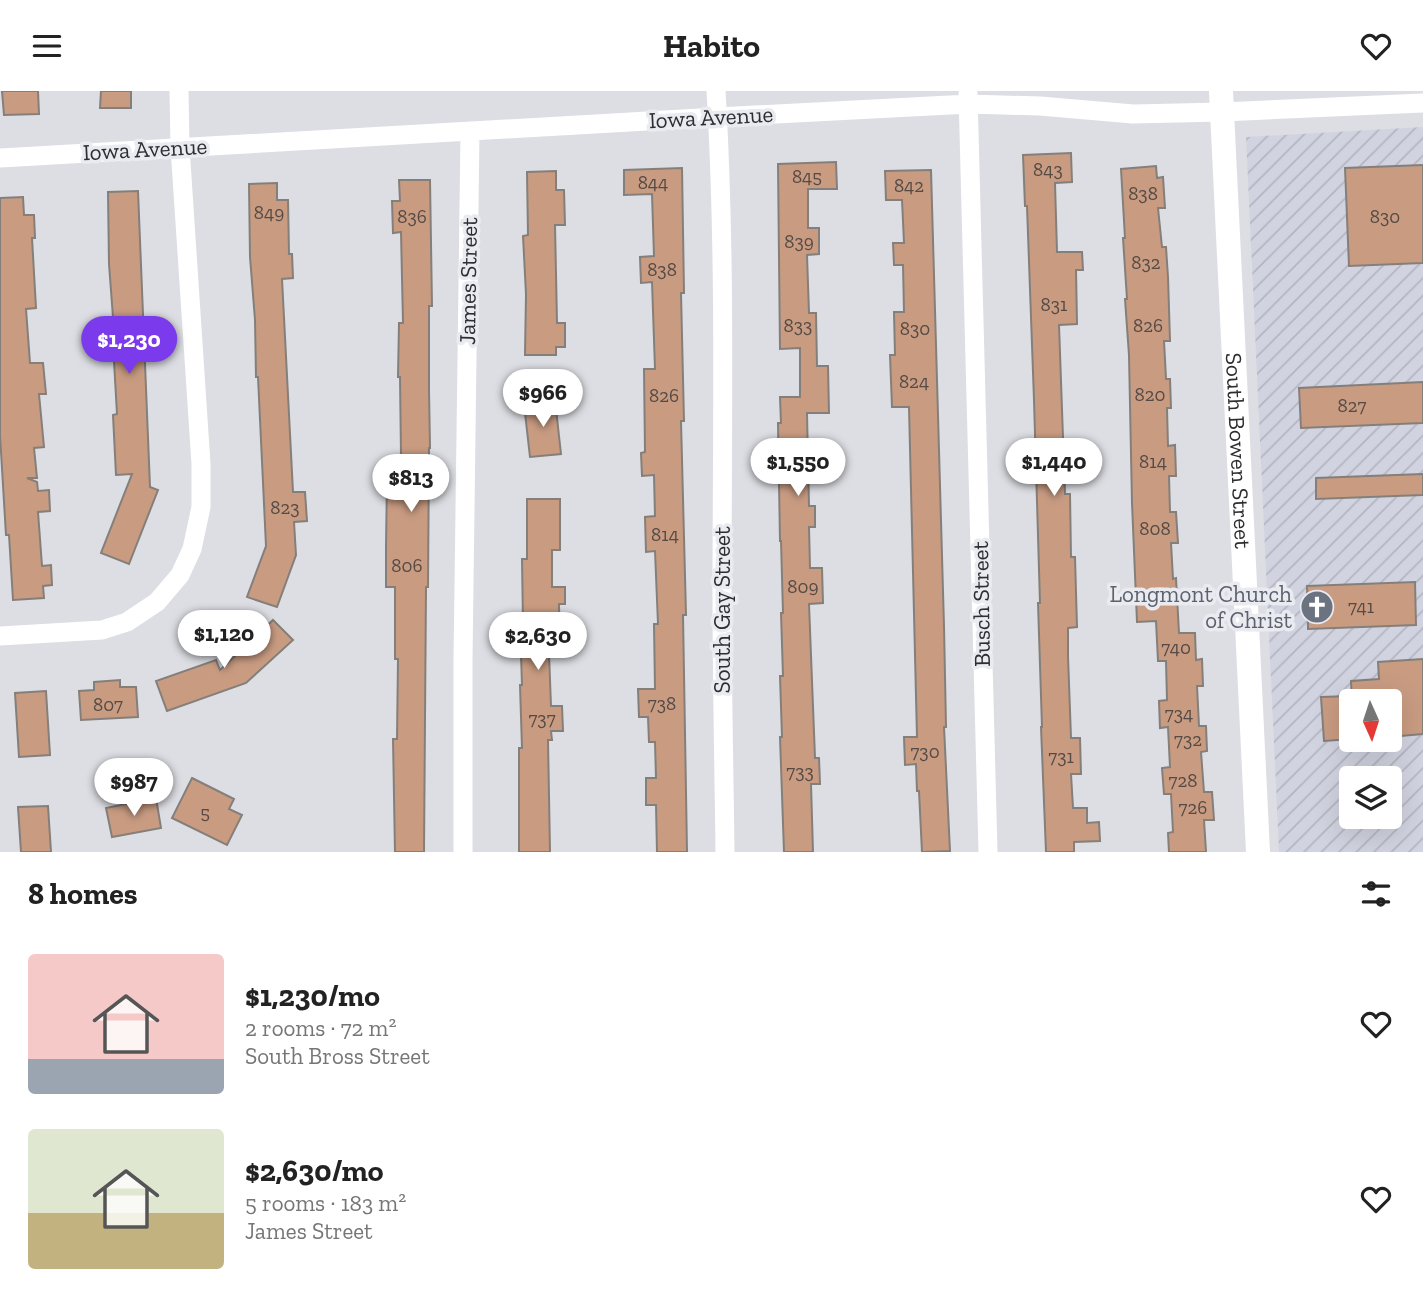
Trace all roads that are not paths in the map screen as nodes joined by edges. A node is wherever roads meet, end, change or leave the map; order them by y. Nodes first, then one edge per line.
1 (179, 91) edge
2 (716, 91) edge
3 (968, 98) edge
4 (1222, 101) edge
5 (1423, 103) edge
6 (717, 117) junction
7 (470, 131) junction
8 (180, 147) junction
9 (0, 158) edge
10 (0, 636) edge
11 (463, 852) edge
12 (725, 852) edge
13 (988, 852) edge
14 (1258, 852) edge

1 - 8 street
2 - 6 street, South Gay Street
3 - 4 street, Iowa Avenue
3 - 6 street, Iowa Avenue
3 - 13 street, Busch Street
4 - 5 street, Iowa Avenue
4 - 14 street, South Bowen Street
6 - 7 street, Iowa Avenue
6 - 12 street, South Gay Street
7 - 8 street, Iowa Avenue
7 - 11 street, James Street
8 - 9 street, Iowa Avenue
8 - 10 street

